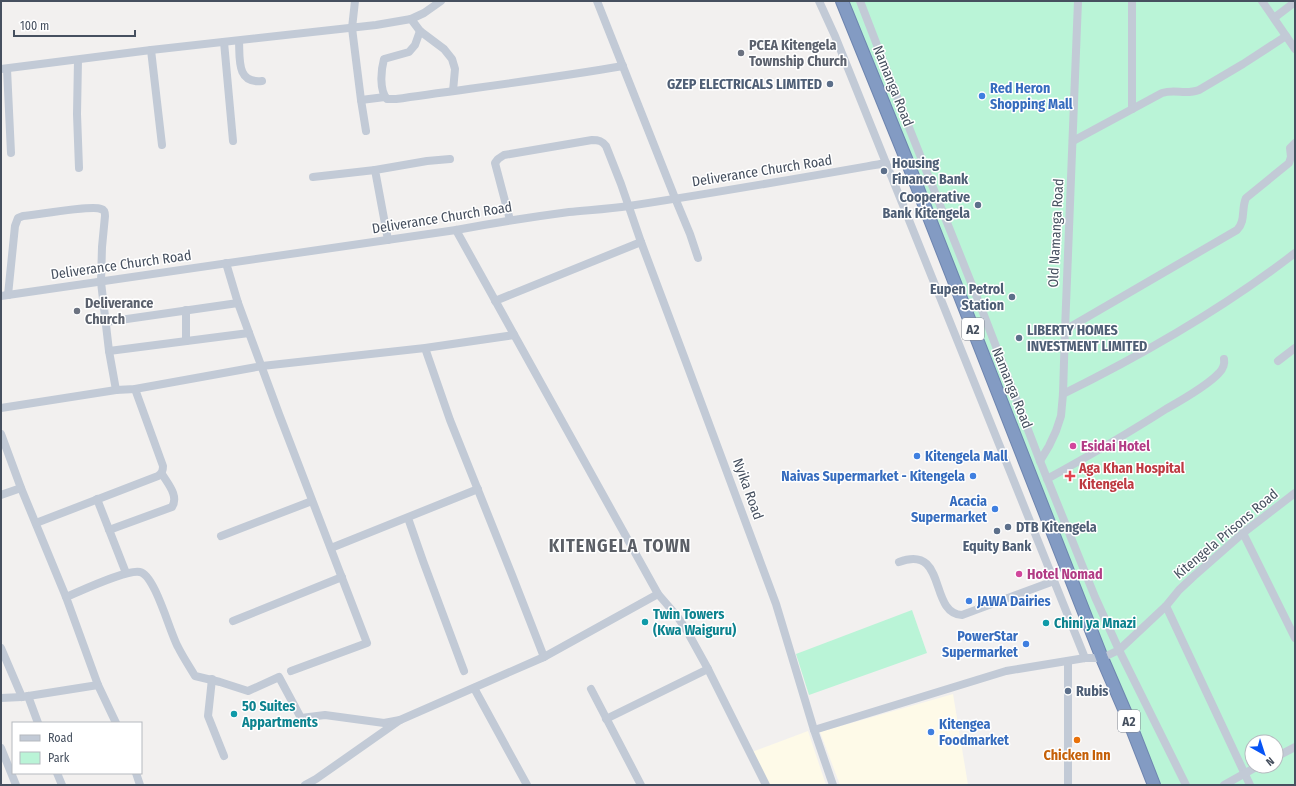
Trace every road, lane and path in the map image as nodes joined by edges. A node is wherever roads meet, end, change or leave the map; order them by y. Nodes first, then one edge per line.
1 (355, 1) edge
2 (441, 1) edge
3 (596, 1) edge
4 (819, 1) edge
5 (842, 1) edge
6 (861, 1) edge
7 (1078, 1) edge
8 (1132, 1) edge
9 (1262, 1) edge
10 (1295, 2) edge
11 (1274, 18) junction
12 (411, 19) junction
13 (352, 28) junction
14 (420, 31) junction
15 (1286, 36) junction
16 (239, 41) junction
17 (224, 42) junction
18 (1295, 49) edge
19 (151, 50) junction
20 (78, 60) junction
21 (623, 66) junction
22 (4, 69) edge
23 (262, 81) dead end
24 (453, 91) junction
25 (385, 97) junction
26 (361, 100) junction
27 (1132, 109) junction
28 (366, 131) dead end
29 (233, 141) dead end
30 (1073, 141) junction
31 (1295, 143) edge
32 (162, 145) dead end
33 (12, 153) dead end
34 (450, 159) dead end
35 (922, 160) junction
36 (886, 163) junction
37 (909, 166) junction
38 (79, 168) dead end
39 (375, 170) junction
40 (313, 177) dead end
41 (675, 198) junction
42 (628, 206) junction
43 (510, 220) junction
44 (456, 230) junction
45 (388, 240) junction
46 (641, 242) junction
47 (1295, 253) edge
48 (698, 258) dead end
49 (226, 263) junction
50 (969, 278) junction
51 (101, 282) junction
52 (956, 286) junction
53 (5, 295) edge
54 (495, 301) junction
55 (238, 302) junction
56 (186, 310) junction
57 (106, 322) junction
58 (1064, 330) junction
59 (249, 333) junction
60 (514, 335) junction
61 (186, 341) junction
62 (425, 348) junction
63 (1295, 348) edge
64 (109, 351) junction
65 (1224, 359) dead end
66 (1278, 361) dead end
67 (262, 366) junction
68 (135, 389) junction
69 (116, 390) junction
70 (1063, 394) junction
71 (1, 408) edge
72 (1, 434) edge
73 (1040, 460) junction
74 (162, 474) junction
75 (1047, 479) junction
76 (21, 488) junction
77 (478, 489) junction
78 (1295, 493) edge
79 (1, 495) edge
80 (97, 499) junction
81 (312, 501) junction
82 (408, 518) junction
83 (36, 523) junction
84 (109, 530) junction
85 (1243, 533) junction
86 (221, 536) dead end
87 (331, 548) junction
88 (899, 562) dead end
89 (126, 573) junction
90 (342, 577) junction
91 (1054, 581) junction
92 (658, 594) junction
93 (66, 597) junction
94 (1166, 606) junction
95 (233, 621) dead end
96 (1295, 638) edge
97 (1, 648) edge
98 (1119, 650) junction
99 (544, 657) junction
100 (1084, 658) junction
101 (1102, 658) junction
102 (1068, 661) junction
103 (708, 669) junction
104 (291, 671) dead end
105 (464, 672) dead end
106 (212, 680) junction
107 (98, 685) junction
108 (474, 688) junction
109 (591, 689) dead end
110 (25, 697) junction
111 (1, 698) edge
112 (606, 719) junction
113 (400, 720) junction
114 (38, 722) edge
115 (116, 722) edge
116 (814, 730) junction
117 (1295, 747) edge
118 (1, 748) edge
119 (1284, 753) edge
120 (224, 756) dead end
121 (1244, 771) edge
122 (57, 774) edge
123 (136, 774) edge
124 (1244, 774) edge
125 (1245, 774) edge
126 (318, 782) edge
127 (16, 785) edge
128 (62, 785) edge
129 (140, 785) edge
130 (305, 785) edge
131 (527, 785) edge
132 (641, 785) edge
133 (766, 785) edge
134 (833, 785) edge
135 (1068, 785) edge
136 (1154, 785) edge
137 (1186, 785) edge
138 (1224, 785) edge
139 (1250, 785) edge

1 - 13 street
2 - 12 street
3 - 21 street
4 - 36 street
5 - 37 highway, Namanga Road / A2
6 - 35 street
7 - 30 street, Old Namanga Road
8 - 27 street
9 - 11 street
10 - 11 street
11 - 15 street
12 - 13 street
12 - 14 street
13 - 16 street
13 - 26 street
14 - 24 street
14 - 25 street
15 - 18 street
15 - 27 street
16 - 17 street
16 - 23 street
17 - 19 street
17 - 29 street
19 - 20 street
19 - 32 street
20 - 22 street
20 - 38 street
21 - 24 street
21 - 41 street
22 - 33 street
24 - 25 street
25 - 26 street
26 - 28 street
27 - 30 street
30 - 58 street, Old Namanga Road
31 - 58 street
34 - 39 street
35 - 37 street
35 - 50 street
36 - 41 street, Deliverance Church Road
36 - 91 street
37 - 52 highway, Namanga Road / A2
39 - 40 street
39 - 45 street
41 - 42 street, Deliverance Church Road
41 - 48 street
42 - 43 street, Deliverance Church Road
42 - 43 street, Nyika Road
42 - 46 street, Nyika Road
43 - 44 street, Deliverance Church Road
44 - 45 street, Deliverance Church Road
44 - 54 street
45 - 49 street, Deliverance Church Road
46 - 54 street
46 - 116 street, Nyika Road
47 - 70 street
49 - 51 street, Deliverance Church Road
49 - 55 street
50 - 52 street
50 - 73 street
51 - 53 street, Deliverance Church Road
51 - 53 street
51 - 57 street
52 - 101 highway, Namanga Road / A2
54 - 60 street
55 - 56 street
55 - 59 street
56 - 57 street
56 - 61 street
57 - 64 street
58 - 70 street, Old Namanga Road
59 - 61 street
59 - 67 street
60 - 62 street
60 - 92 street
61 - 64 street
62 - 67 street
62 - 77 street
63 - 66 street
64 - 69 street
65 - 75 street
67 - 68 street
67 - 81 street
68 - 69 street
68 - 74 street
69 - 71 street
70 - 73 street, Old Namanga Road
72 - 76 street
73 - 75 street
74 - 80 street
74 - 84 street
75 - 98 street
76 - 79 street
76 - 83 street
77 - 82 street
77 - 99 street
78 - 85 street, Kitengela Prisons Road
80 - 83 street
80 - 84 street
81 - 86 street
81 - 87 street
82 - 87 street
82 - 105 street
83 - 93 street
84 - 89 street
85 - 94 street, Kitengela Prisons Road
85 - 96 street
87 - 90 street
88 - 91 street
89 - 93 street
89 - 106 street
90 - 95 street
90 - 104 street
91 - 100 street
92 - 99 street
92 - 103 street
93 - 107 street
94 - 98 street, Kitengela Prisons Road
94 - 121 street
97 - 110 street
98 - 101 street, Kitengela Prisons Road
98 - 137 street
99 - 108 street
100 - 101 street
100 - 102 street
101 - 136 highway, Namanga Road / A2
102 - 116 street
102 - 135 street
103 - 112 street
103 - 133 street
106 - 113 street
106 - 120 street
107 - 110 street
107 - 115 street
108 - 113 street
108 - 131 street
109 - 112 street
110 - 111 street
110 - 114 street
112 - 132 street
113 - 126 street
116 - 134 street, Nyika Road
117 - 119 street
118 - 127 street
122 - 128 street
123 - 129 street
124 - 138 street
125 - 139 street
126 - 130 street

